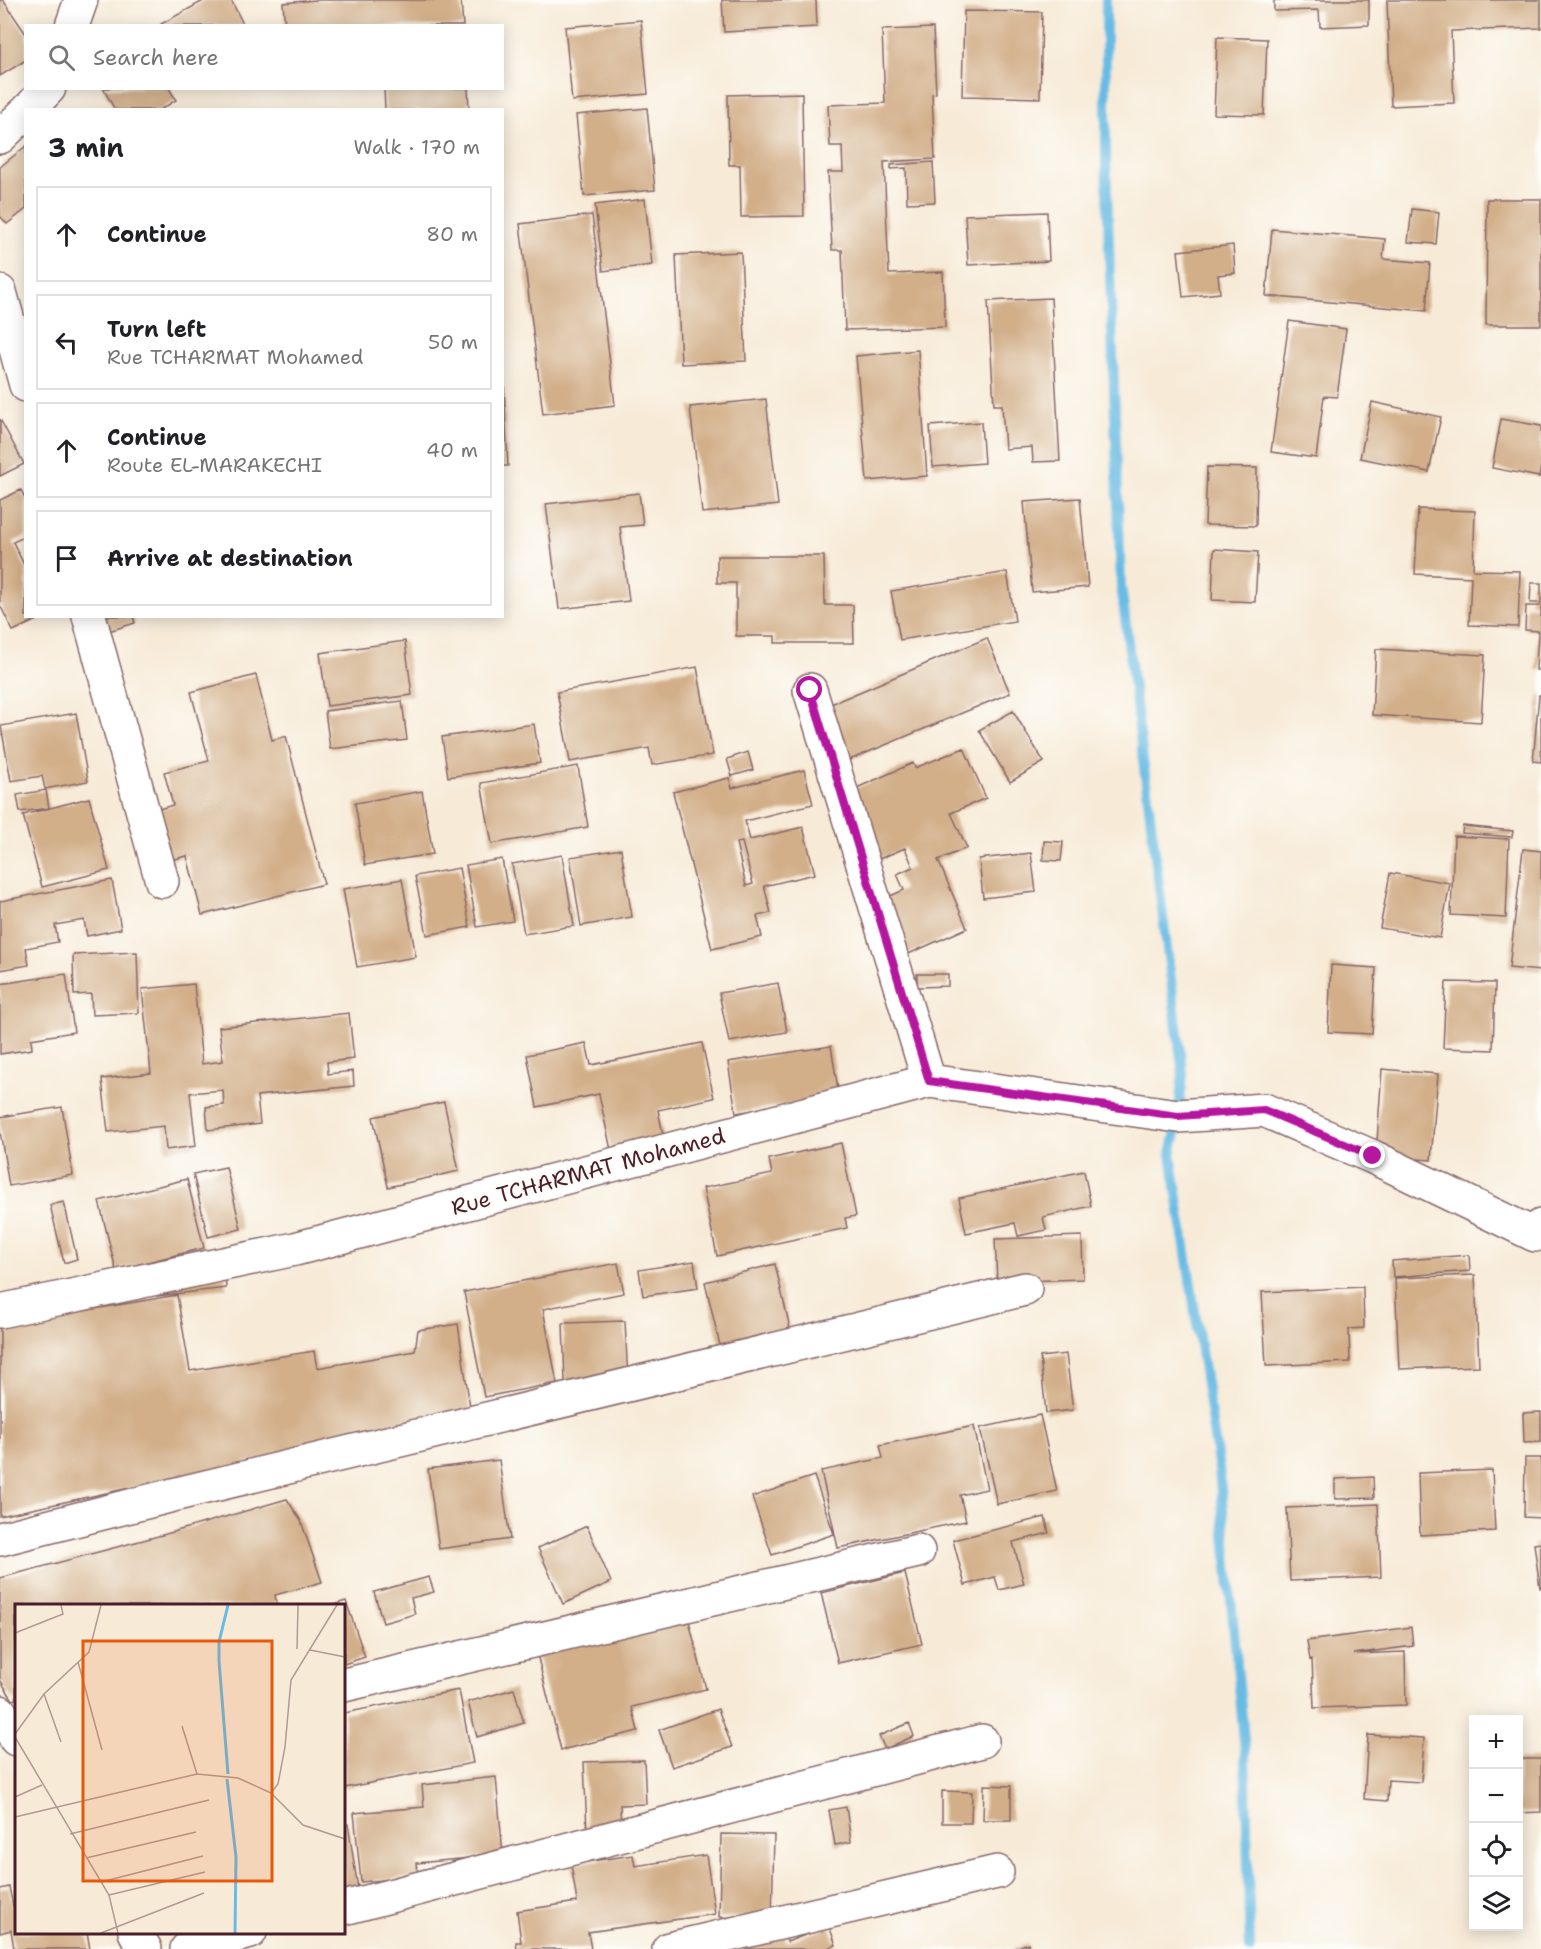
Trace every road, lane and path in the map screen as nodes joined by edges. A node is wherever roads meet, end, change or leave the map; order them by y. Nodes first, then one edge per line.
1 (81, 0) edge
2 (73, 24) edge
3 (47, 90) edge
4 (30, 108) edge
5 (24, 114) edge
6 (0, 137) edge
7 (0, 292) edge
8 (24, 378) edge
9 (90, 618) edge
10 (810, 690) dead end
11 (162, 881) dead end
12 (929, 1081) junction
13 (1539, 1233) edge
14 (1025, 1289) dead end
15 (0, 1311) edge
16 (0, 1539) edge
17 (918, 1551) dead end
18 (345, 1685) edge
19 (0, 1712) edge
20 (15, 1737) edge
21 (982, 1741) dead end
22 (997, 1872) dead end
23 (345, 1908) edge
24 (136, 1934) edge
25 (243, 1934) edge
26 (145, 1949) edge
27 (187, 1949) edge
28 (669, 1949) edge

1 - 2 street
3 - 4 street
5 - 6 street
7 - 8 street
9 - 11 street
10 - 12 street
12 - 13 street, Rue TCHARMAT Mohamed
12 - 15 street, Rue TCHARMAT Mohamed
14 - 16 street
17 - 18 street
19 - 20 street
21 - 23 street
22 - 28 street
24 - 26 street
25 - 27 street

